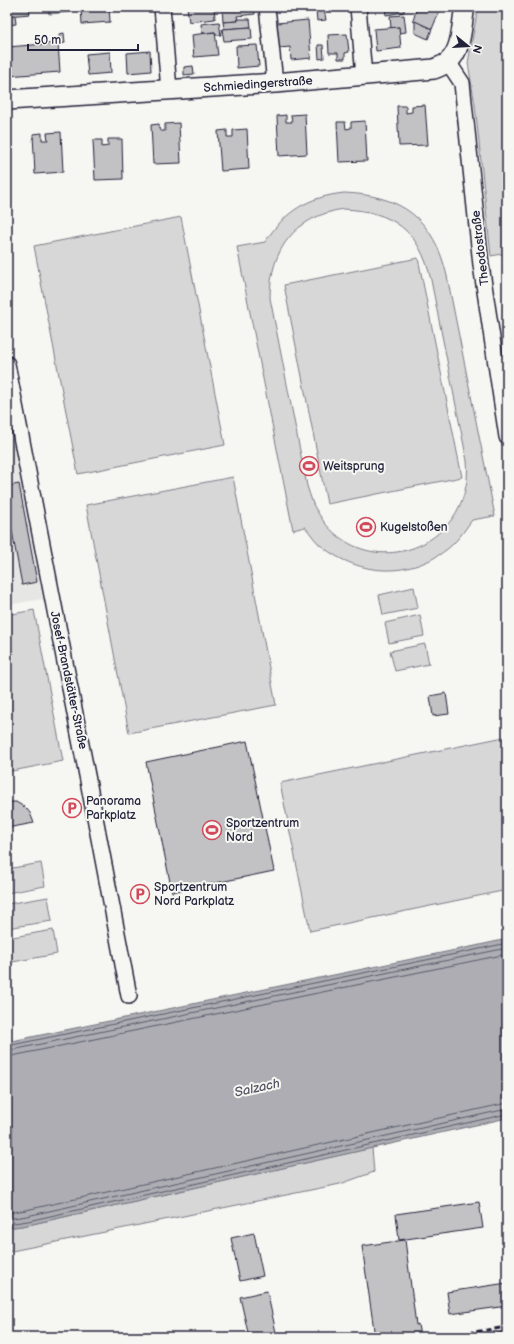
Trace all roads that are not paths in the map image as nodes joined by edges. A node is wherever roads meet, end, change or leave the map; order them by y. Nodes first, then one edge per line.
1 (162, 7) edge
2 (267, 7) edge
3 (358, 7) edge
4 (464, 7) edge
5 (448, 62) junction
6 (364, 76) junction
7 (275, 83) junction
8 (169, 90) junction
9 (7, 100) edge
10 (7, 364) edge
11 (507, 437) edge
12 (130, 996) dead end

1 - 8 street
2 - 7 street
3 - 6 street
4 - 5 street
5 - 6 street, Schmiedingerstraße
5 - 11 street, Theodostraße
6 - 7 street, Schmiedingerstraße
7 - 8 street, Schmiedingerstraße
8 - 9 street, Schmiedingerstraße
10 - 12 street, Josef-Brandstätter-Straße

